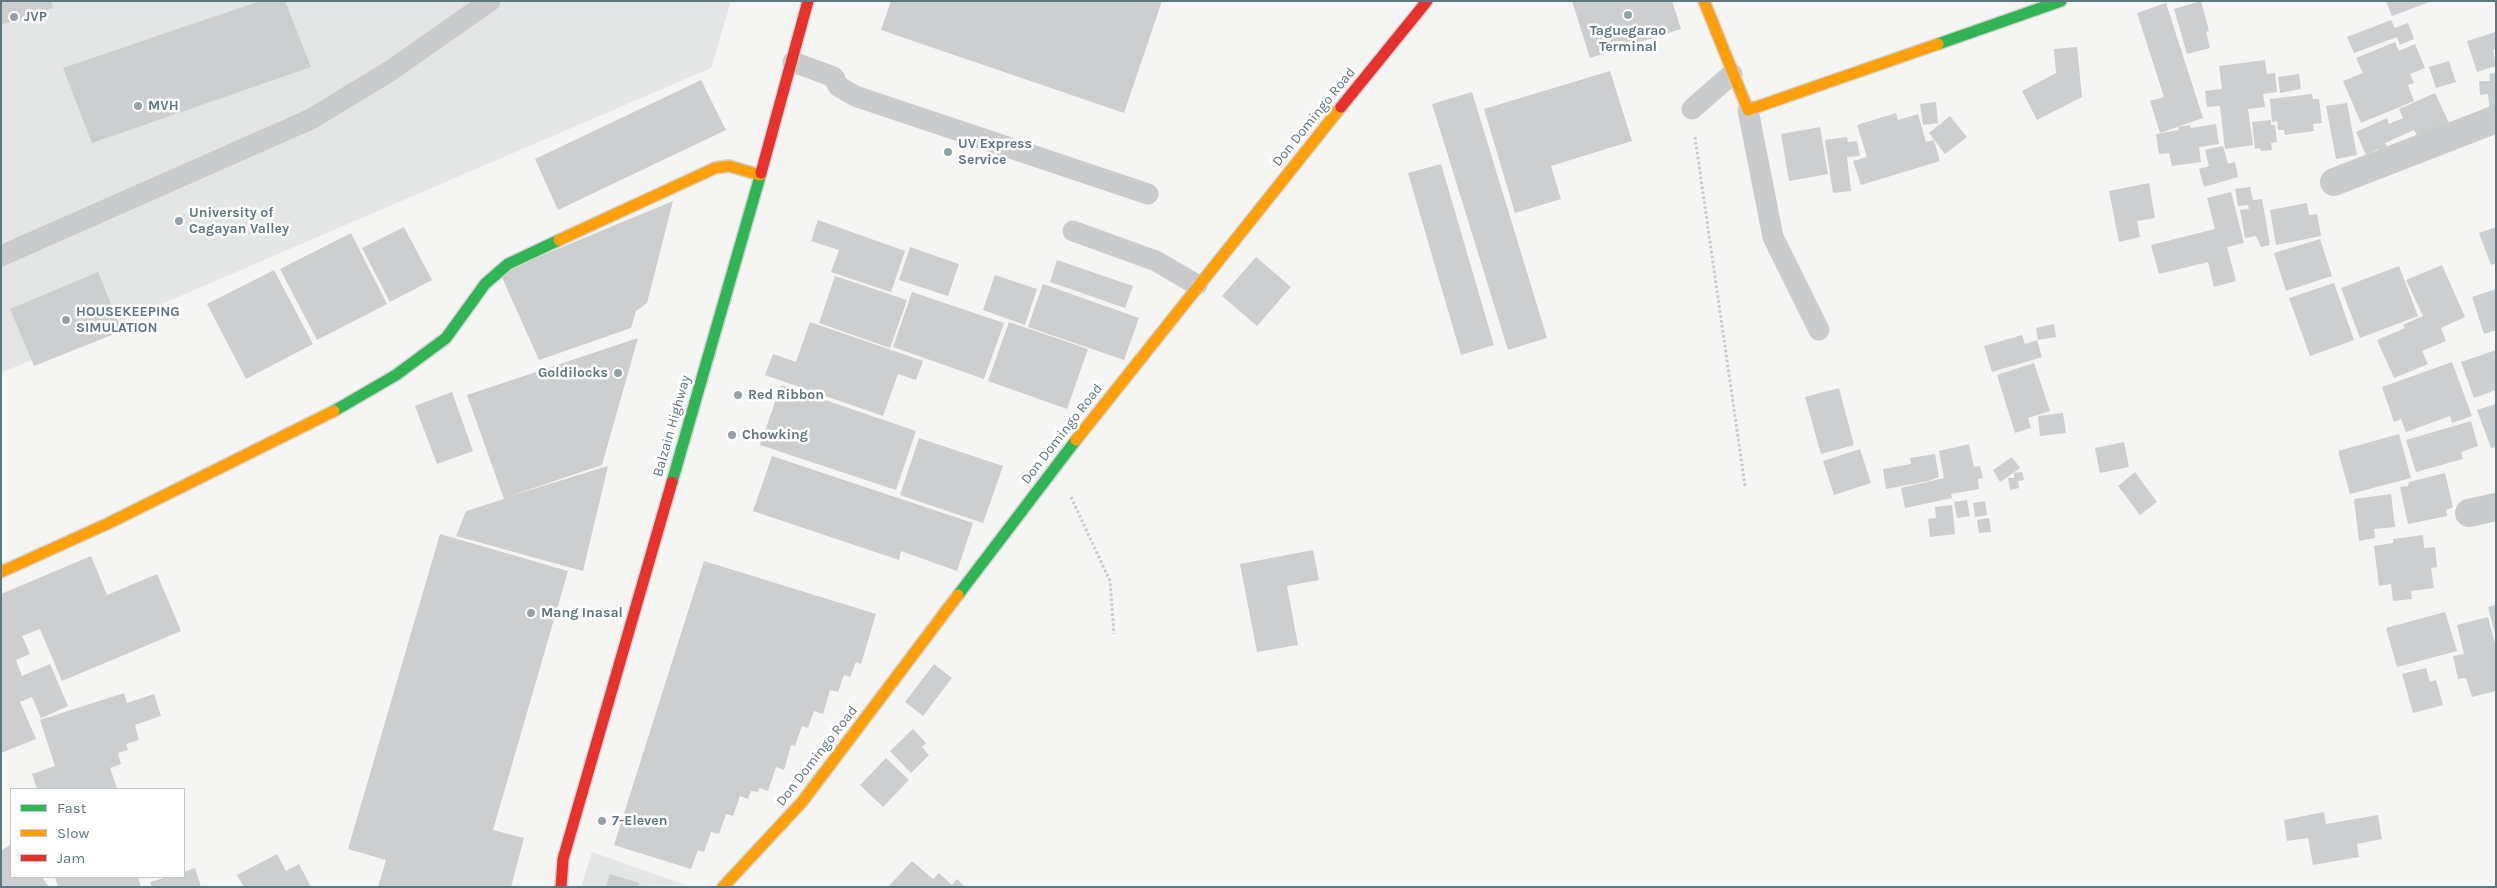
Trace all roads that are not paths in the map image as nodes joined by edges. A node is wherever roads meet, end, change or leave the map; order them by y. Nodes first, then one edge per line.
1 (490, 1) edge
2 (808, 1) edge
3 (1427, 1) edge
4 (1704, 1) edge
5 (2061, 1) edge
6 (794, 62) junction
7 (1732, 74) junction
8 (1692, 110) road end
9 (1748, 110) junction
10 (2496, 119) edge
11 (760, 175) junction
12 (2334, 182) dead end
13 (1148, 194) dead end
14 (1073, 231) dead end
15 (1, 256) edge
16 (1197, 285) junction
17 (1819, 330) dead end
18 (2496, 507) edge
19 (2469, 513) dead end
20 (1, 572) edge
21 (564, 860) junction
22 (548, 880) dead end
23 (561, 887) edge
24 (723, 887) edge

1 - 15 lane
2 - 6 main road, Balzain Highway
3 - 16 main road, Don Domingo Road
4 - 7 main road
5 - 9 main road
6 - 11 main road, Balzain Highway
6 - 13 lane
7 - 8 lane
7 - 9 main road
9 - 17 lane
10 - 12 street
11 - 20 main road
11 - 21 main road, Balzain Highway
14 - 16 lane
16 - 24 main road, Don Domingo Road
18 - 19 street
21 - 22 main road, Balzain Highway
21 - 23 main road, Balzain Highway

